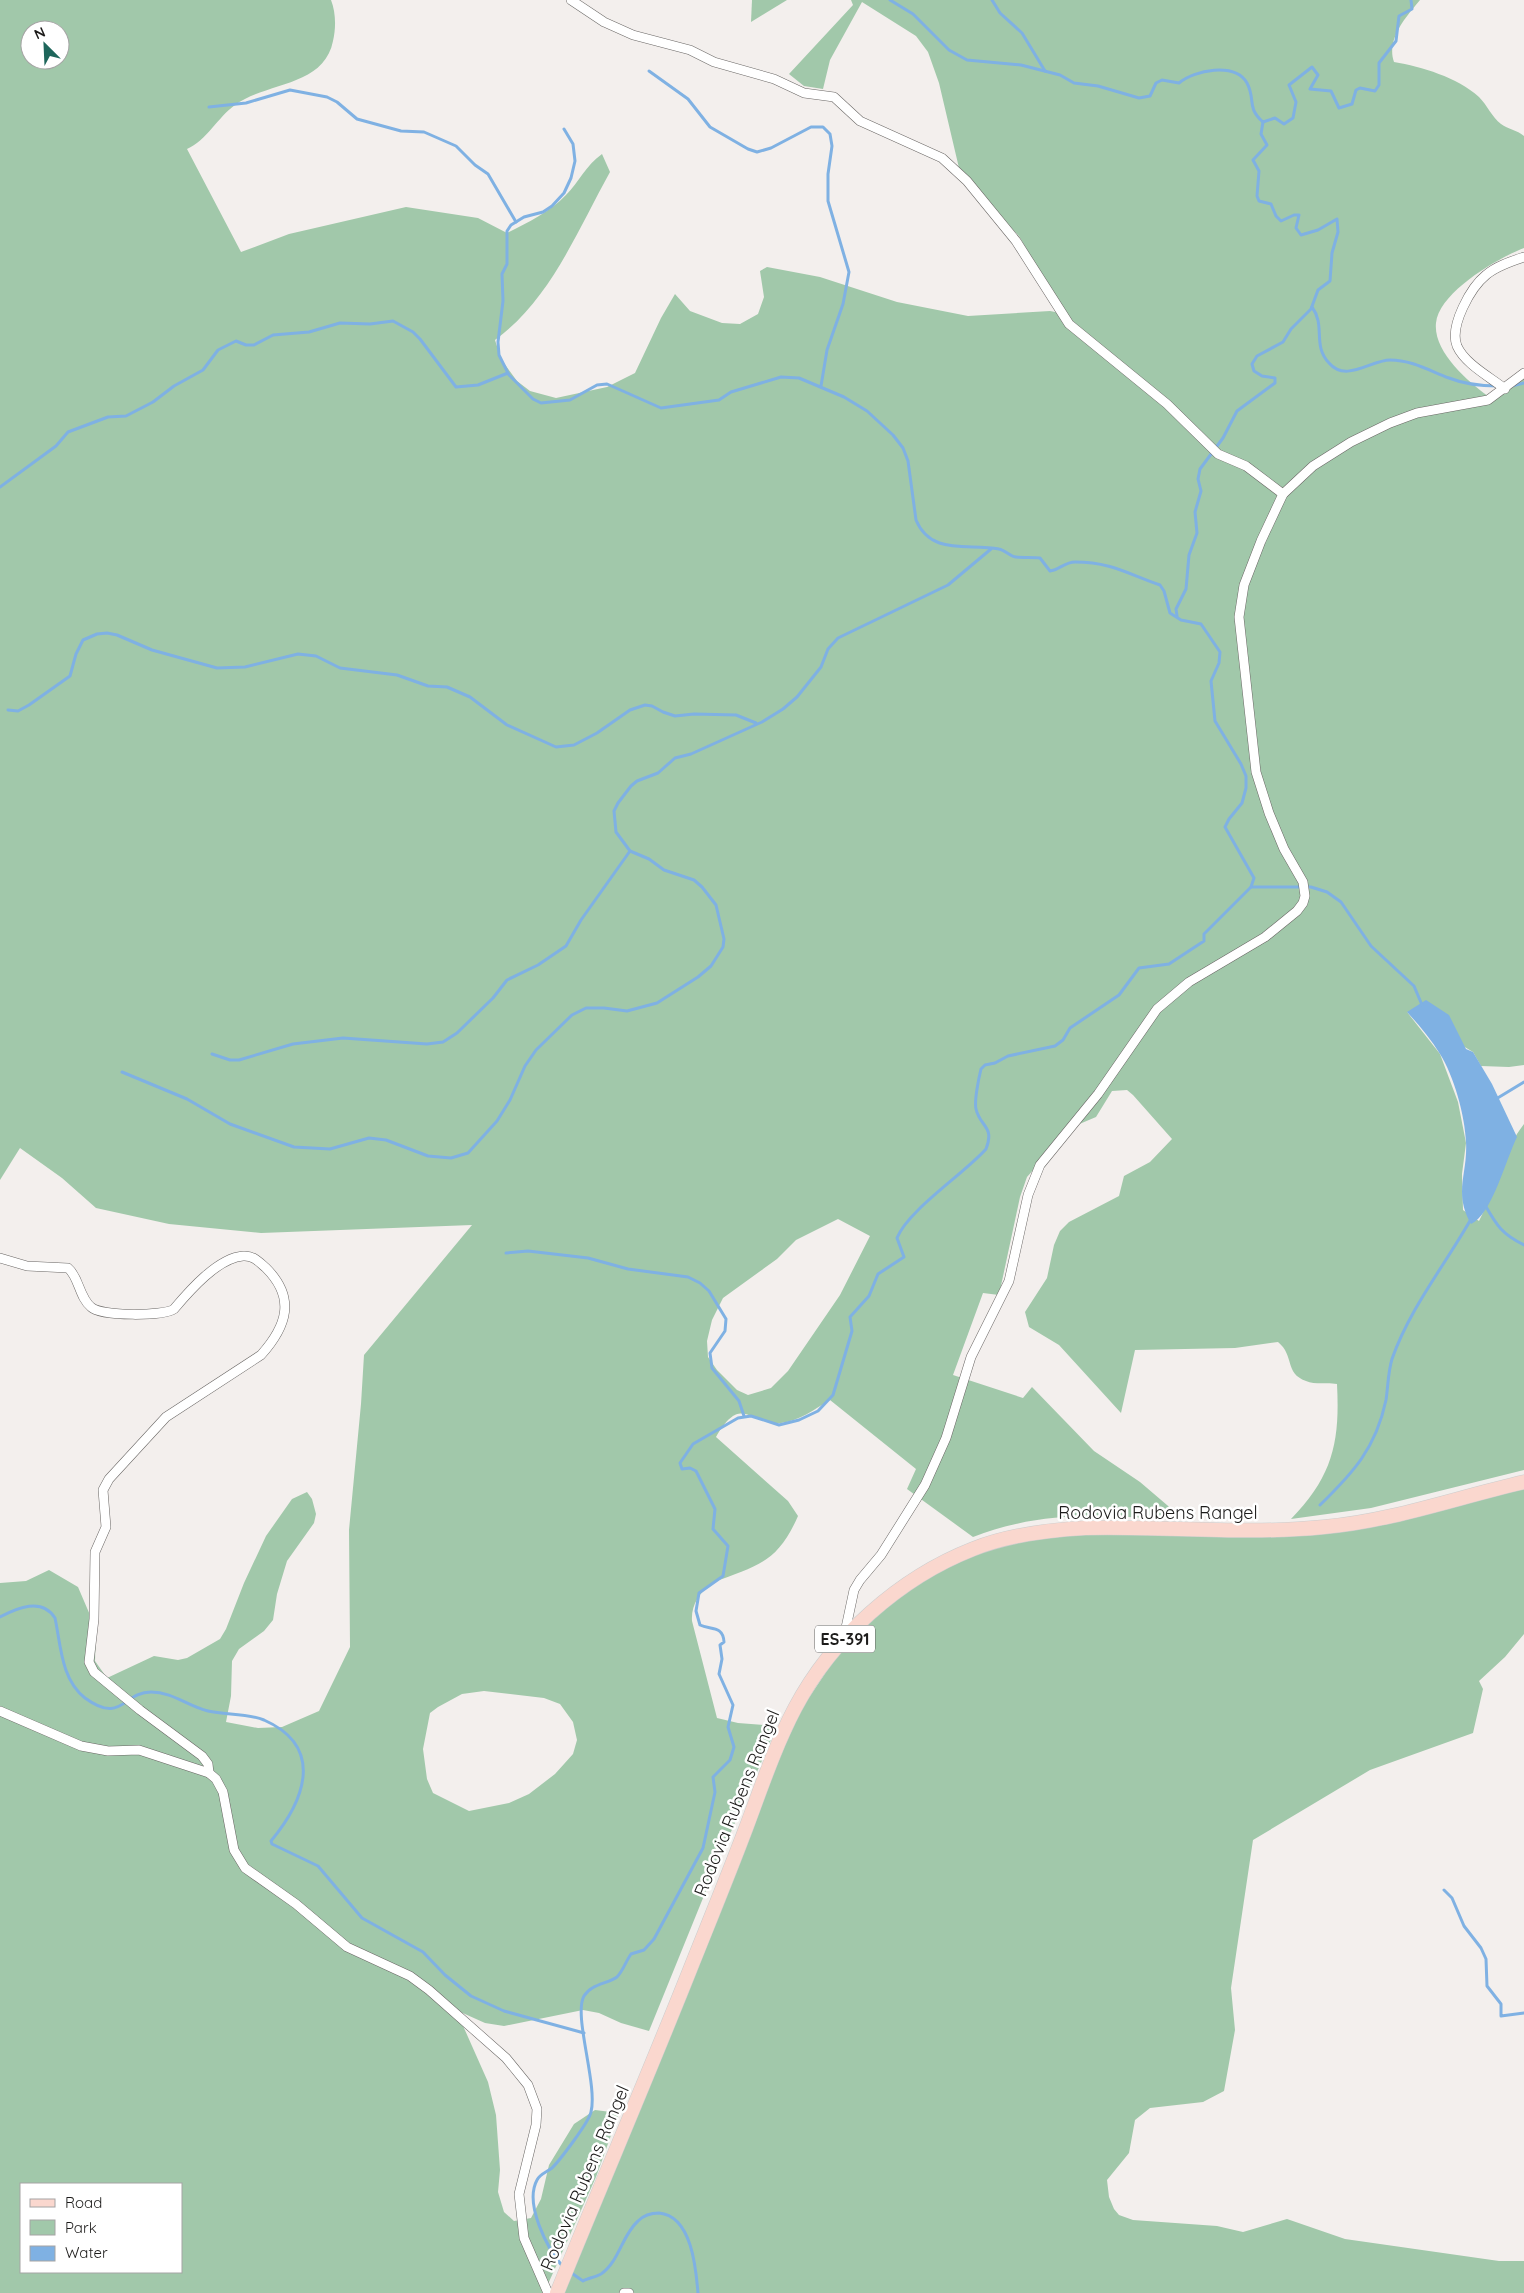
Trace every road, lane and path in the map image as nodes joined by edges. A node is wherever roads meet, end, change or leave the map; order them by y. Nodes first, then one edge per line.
1 (571, 0) edge
2 (1524, 257) edge
3 (1524, 373) edge
4 (1505, 389) junction
5 (1283, 494) junction
6 (0, 1258) edge
7 (1524, 1482) edge
8 (844, 1640) junction
9 (0, 1711) edge
10 (209, 1773) junction
11 (548, 2293) edge
12 (558, 2293) edge
13 (624, 2293) edge
14 (629, 2293) edge

1 - 5 street
2 - 4 street
3 - 4 street
4 - 5 street
5 - 8 street
6 - 10 street
7 - 8 main road, Rodovia Rubens Rangel / ES-391
8 - 12 main road, Rodovia Rubens Rangel / ES-391
9 - 10 street
10 - 11 street
13 - 14 street

